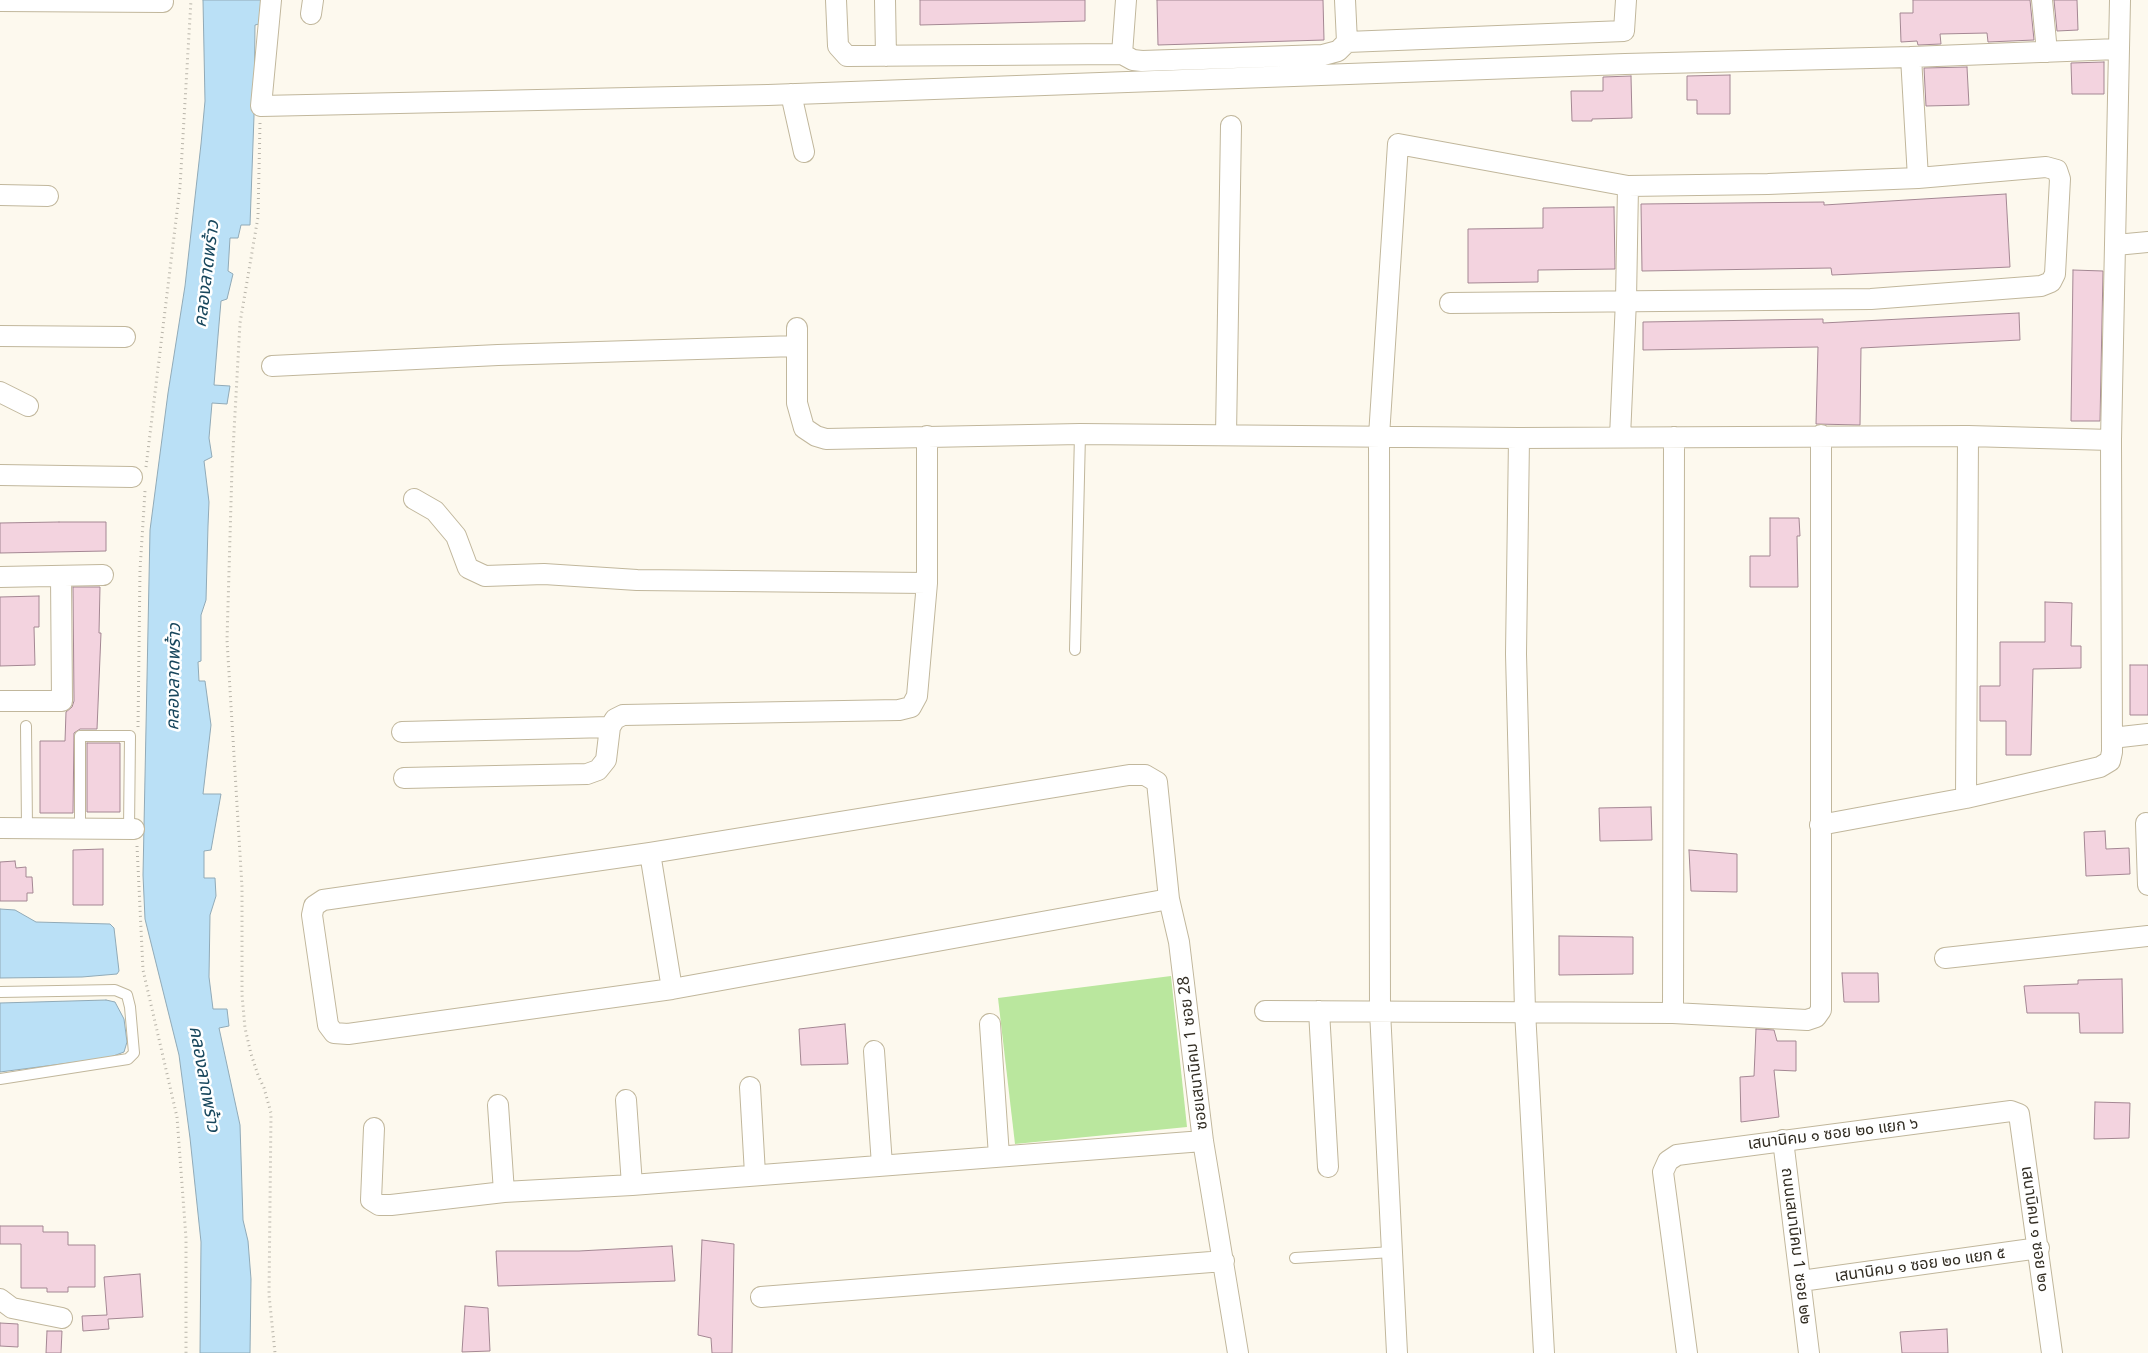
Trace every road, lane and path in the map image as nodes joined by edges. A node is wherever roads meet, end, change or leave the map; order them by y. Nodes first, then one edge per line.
1 (191, 0) edge
2 (271, 0) edge
3 (836, 0) edge
4 (885, 0) edge
5 (1126, 0) edge
6 (1345, 0) edge
7 (1626, 0) edge
8 (2042, 0) edge
9 (2120, 0) edge
10 (0, 1) edge
11 (163, 2) dead end
12 (1347, 42) junction
13 (2118, 49) junction
14 (2047, 52) junction
15 (1122, 54) junction
16 (886, 56) junction
17 (1911, 58) junction
18 (791, 94) junction
19 (261, 106) junction
20 (1231, 126) dead end
21 (804, 152) dead end
22 (1918, 178) junction
23 (1628, 186) junction
24 (0, 195) edge
25 (48, 196) dead end
26 (2148, 242) edge
27 (2116, 245) junction
28 (1626, 300) junction
29 (1450, 303) dead end
30 (0, 336) edge
31 (125, 337) dead end
32 (272, 366) dead end
33 (0, 392) edge
34 (28, 406) dead end
35 (1080, 434) junction
36 (1226, 435) junction
37 (927, 436) junction
38 (1379, 436) junction
39 (1821, 436) junction
40 (1968, 436) junction
41 (1620, 437) junction
42 (1674, 437) junction
43 (1519, 438) junction
44 (2111, 440) junction
45 (0, 475) edge
46 (141, 479) junction
47 (414, 499) dead end
48 (104, 575) dead end
49 (0, 576) edge
50 (61, 576) junction
51 (927, 583) junction
52 (1075, 650) dead end
53 (0, 701) edge
54 (26, 726) dead end
55 (610, 727) junction
56 (402, 732) dead end
57 (2148, 734) edge
58 (138, 737) dead end
59 (2112, 738) junction
60 (404, 778) dead end
61 (1966, 798) junction
62 (2146, 823) dead end
63 (1820, 825) junction
64 (0, 828) edge
65 (27, 828) junction
66 (80, 828) junction
67 (133, 834) junction
68 (650, 853) junction
69 (2148, 885) edge
70 (1169, 899) junction
71 (2148, 936) edge
72 (1945, 958) dead end
73 (672, 989) junction
74 (0, 992) edge
75 (1265, 1011) dead end
76 (1319, 1011) junction
77 (1380, 1011) junction
78 (1525, 1012) junction
79 (1673, 1013) junction
80 (990, 1024) dead end
81 (874, 1051) dead end
82 (0, 1079) edge
83 (750, 1087) dead end
84 (626, 1100) dead end
85 (498, 1105) dead end
86 (2011, 1111) joint
87 (374, 1128) dead end
88 (1203, 1140) junction
89 (1783, 1140) junction
90 (998, 1156) junction
91 (882, 1165) junction
92 (1328, 1168) dead end
93 (755, 1174) junction
94 (632, 1184) junction
95 (504, 1192) junction
96 (2039, 1248) junction
97 (1392, 1252) junction
98 (1295, 1258) dead end
99 (1224, 1261) junction
100 (1801, 1281) junction
101 (762, 1297) dead end
102 (0, 1299) edge
103 (62, 1318) dead end
104 (186, 1353) edge
105 (275, 1353) edge
106 (1238, 1353) edge
107 (1397, 1353) edge
108 (1544, 1353) edge
109 (1687, 1353) edge
110 (1809, 1353) edge
111 (2052, 1353) edge

1 - 46 path
2 - 19 street
3 - 16 street
4 - 16 street
5 - 15 street
6 - 12 street
7 - 12 street
8 - 14 street
9 - 13 street
10 - 11 street
12 - 15 street
13 - 14 street
13 - 27 street
14 - 17 street
15 - 16 street
17 - 18 street
17 - 22 street
18 - 19 street
18 - 21 street
19 - 105 path
20 - 36 street
22 - 23 street
22 - 28 street
23 - 28 street
23 - 38 street
24 - 25 street
26 - 27 street
27 - 44 street
28 - 29 street
28 - 41 street
30 - 31 street
32 - 37 street
33 - 34 street
35 - 36 street
35 - 37 street
35 - 52 lane
36 - 38 street
37 - 51 street
38 - 43 street
38 - 77 street
39 - 40 street
39 - 42 street
39 - 63 street
40 - 44 street
40 - 61 street
41 - 42 street
41 - 43 street
42 - 79 street
43 - 78 street
44 - 59 street
45 - 46 street
46 - 58 path
47 - 51 street
48 - 50 street
49 - 50 street
50 - 53 street
51 - 55 street
54 - 65 lane
55 - 56 street
55 - 60 street
57 - 59 street
59 - 61 street
61 - 63 street
62 - 69 street
63 - 79 street
64 - 65 street
65 - 66 street
66 - 67 street
66 - 67 lane
67 - 104 path
68 - 70 street, ซอยเสนานิคม 1 ซอย 28
68 - 73 street
68 - 73 street
70 - 73 street
70 - 88 street, ซอยเสนานิคม 1 ซอย 28
71 - 72 street
74 - 82 lane
75 - 76 street
76 - 77 street
76 - 92 street
77 - 78 street
77 - 97 street
78 - 79 street
78 - 108 street
80 - 90 street
81 - 91 street
83 - 93 street
84 - 94 street
85 - 95 street
86 - 89 street, เสนานิคม ๑ ซอย ๒๐ แยก ๖
86 - 96 street, เสนานิคม ๑ ซอย ๒๐
87 - 95 street
88 - 90 street
88 - 99 street, ซอยเสนานิคม 1 ซอย 28
89 - 100 street, ถนนเสนานิคม 1 ซอย ๒๒
89 - 109 street, เสนานิคม ๑ ซอย ๒๐ แยก ๖
90 - 91 street
91 - 93 street
93 - 94 street
94 - 95 street
96 - 100 street, เสนานิคม ๑ ซอย ๒๐ แยก ๕
96 - 111 street, เสนานิคม ๑ ซอย ๒๐
97 - 98 lane
97 - 107 street
99 - 101 street
99 - 106 street, ซอยเสนานิคม 1 ซอย 28
100 - 110 street, ถนนเสนานิคม 1 ซอย ๒๒
102 - 103 street

